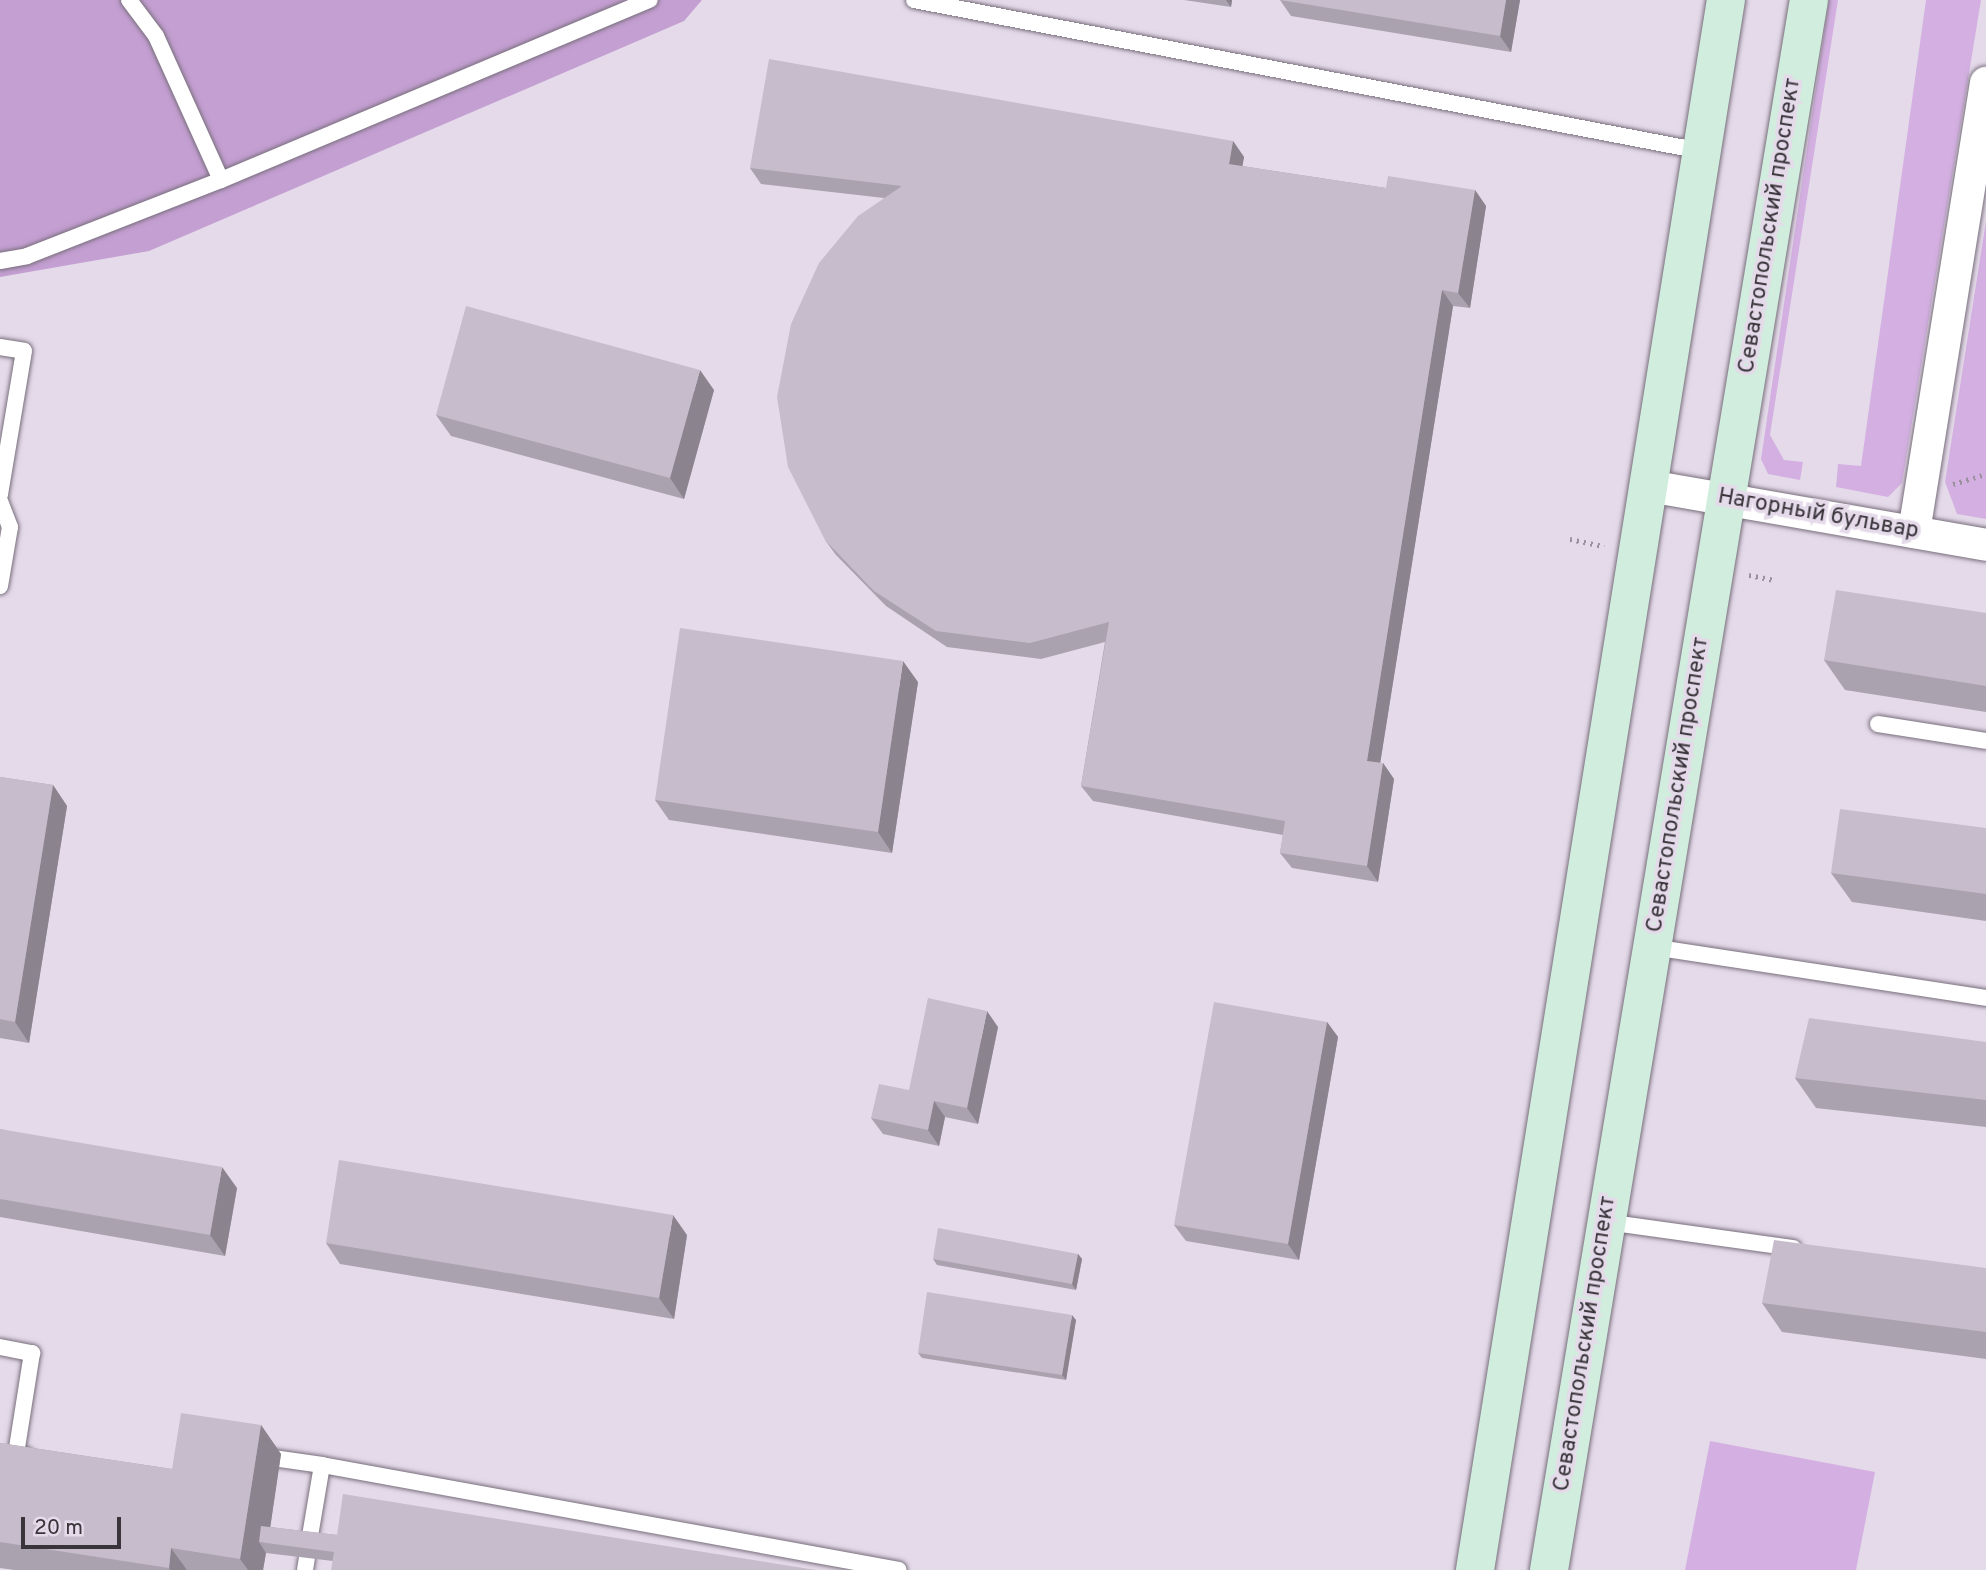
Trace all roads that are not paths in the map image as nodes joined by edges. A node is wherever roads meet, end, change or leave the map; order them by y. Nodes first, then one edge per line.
1 (129, 0) edge
2 (650, 0) edge
3 (914, 0) edge
4 (1727, 0) edge
5 (1809, 0) edge
6 (1986, 83) edge
7 (1982, 134) edge
8 (1701, 151) junction
9 (221, 180) junction
10 (0, 261) edge
11 (0, 347) edge
12 (1649, 486) junction
13 (0, 495) edge
14 (1726, 499) junction
15 (0, 501) edge
16 (1914, 532) junction
17 (1986, 545) edge
18 (0, 586) edge
19 (1878, 724) dead end
20 (1986, 741) edge
21 (1652, 947) junction
22 (1986, 998) edge
23 (1606, 1222) junction
24 (1811, 1251) edge
25 (0, 1347) edge
26 (236, 1453) edge
27 (43, 1459) edge
28 (322, 1465) junction
29 (307, 1557) edge
30 (899, 1570) edge
31 (1475, 1570) edge
32 (1549, 1570) edge

1 - 9 lane
2 - 9 lane
3 - 8 lane
4 - 8 main road
5 - 14 main road, Севастопольский проспект
6 - 7 street
7 - 16 street
8 - 12 main road
9 - 10 lane
11 - 13 lane
12 - 14 street, Нагорный бульвар
12 - 31 main road
14 - 16 street, Нагорный бульвар
14 - 21 main road, Севастопольский проспект
15 - 18 lane
16 - 17 street, Нагорный бульвар
19 - 20 lane
21 - 22 lane
21 - 23 main road, Севастопольский проспект
23 - 24 lane
23 - 32 main road, Севастопольский проспект
25 - 27 lane
26 - 28 lane
28 - 29 lane
28 - 30 lane

